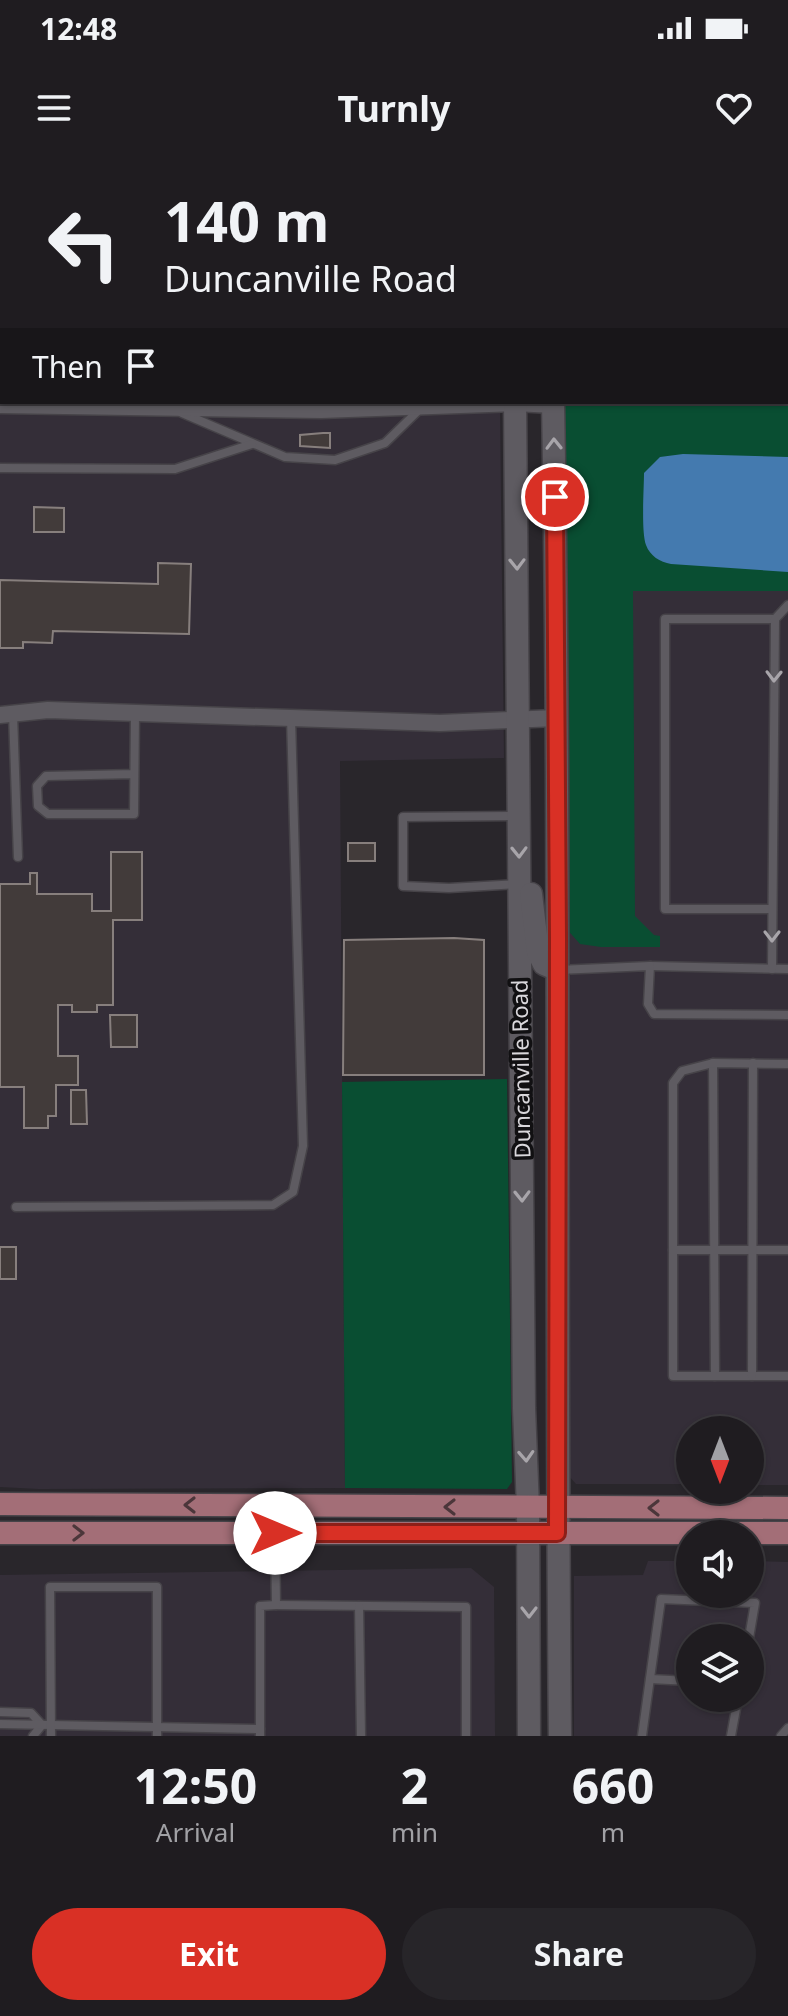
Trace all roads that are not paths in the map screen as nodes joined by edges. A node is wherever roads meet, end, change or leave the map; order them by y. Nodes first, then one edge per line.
1 (484, 404) edge
2 (515, 404) edge
3 (553, 404) edge
4 (0, 405) edge
5 (423, 406) junction
6 (170, 408) junction
7 (252, 443) junction
8 (0, 468) edge
9 (788, 605) edge
10 (775, 619) junction
11 (135, 713) junction
12 (7, 715) edge
13 (291, 718) junction
14 (518, 718) junction
15 (557, 718) junction
16 (134, 774) junction
17 (518, 816) junction
18 (18, 857) dead end
19 (520, 884) junction
20 (772, 909) junction
21 (650, 966) junction
22 (772, 969) junction
23 (788, 969) edge
24 (558, 970) junction
25 (520, 973) junction
26 (788, 1015) edge
27 (713, 1063) junction
28 (753, 1063) junction
29 (788, 1064) edge
30 (16, 1207) dead end
31 (673, 1250) junction
32 (714, 1250) junction
33 (753, 1250) junction
34 (788, 1250) edge
35 (715, 1376) junction
36 (752, 1376) junction
37 (788, 1376) edge
38 (7, 1504) edge
39 (275, 1506) junction
40 (556, 1507) junction
41 (528, 1508) junction
42 (788, 1508) edge
43 (7, 1533) edge
44 (275, 1533) junction
45 (557, 1533) junction
46 (788, 1533) edge
47 (529, 1534) junction
48 (276, 1605) junction
49 (359, 1606) junction
50 (751, 1624) edge
51 (650, 1679) junction
52 (676, 1680) edge
53 (0, 1712) edge
54 (735, 1712) edge
55 (0, 1724) edge
56 (47, 1725) junction
57 (788, 1728) edge
58 (157, 1732) edge
59 (260, 1733) edge
60 (33, 1736) edge
61 (51, 1736) edge
62 (361, 1736) edge
63 (466, 1736) edge
64 (529, 1736) edge
65 (560, 1736) edge
66 (642, 1736) edge
67 (731, 1736) edge
68 (781, 1736) edge

1 - 5 street
2 -> 14 main road, Duncanville Road
15 -> 3 main road, Duncanville Road
4 - 6 street
5 - 6 street
5 - 7 lane
6 - 7 lane
7 - 8 lane
9 - 10 lane
10 -> 20 lane
10 - 20 lane
11 - 12 street
11 - 13 street
11 - 16 lane
12 - 18 lane
13 - 14 street
13 - 30 lane
14 - 15 street
14 - 17 main road, Duncanville Road
15 - 24 main road, Duncanville Road
16 - 16 lane
17 -> 19 main road, Duncanville Road
17 - 19 lane
19 - 24 main road
19 - 25 main road, Duncanville Road
20 -> 22 lane
21 - 22 lane
21 - 24 lane
21 - 26 lane
22 - 23 lane
24 - 25 main road
24 - 40 main road, Duncanville Road
25 -> 41 main road, Duncanville Road
27 - 28 lane
27 - 31 lane
27 - 32 lane
28 - 29 lane
28 - 33 lane
31 - 32 lane
31 - 35 lane
32 - 33 lane
32 - 35 lane
33 - 34 lane
33 - 36 lane
35 - 36 lane
36 - 37 lane
39 -> 38 main road
38 - 43 main road
41 -> 39 main road
39 - 44 main road
40 - 41 main road
42 -> 40 main road
40 - 45 main road, Duncanville Road
41 - 47 main road, Duncanville Road
43 -> 44 main road
44 - 47 main road
44 - 48 lane
45 - 46 main road
45 - 47 main road
45 - 65 main road, Duncanville Road
47 -> 64 main road, Duncanville Road
48 - 49 lane
48 - 59 lane
49 - 62 lane
49 - 63 lane
50 - 51 lane
51 - 52 lane
51 - 66 lane
53 - 56 lane
54 - 67 lane
55 - 56 lane
56 - 58 lane
56 - 58 lane
56 - 60 lane
56 - 61 lane
57 - 68 lane
58 - 59 lane

